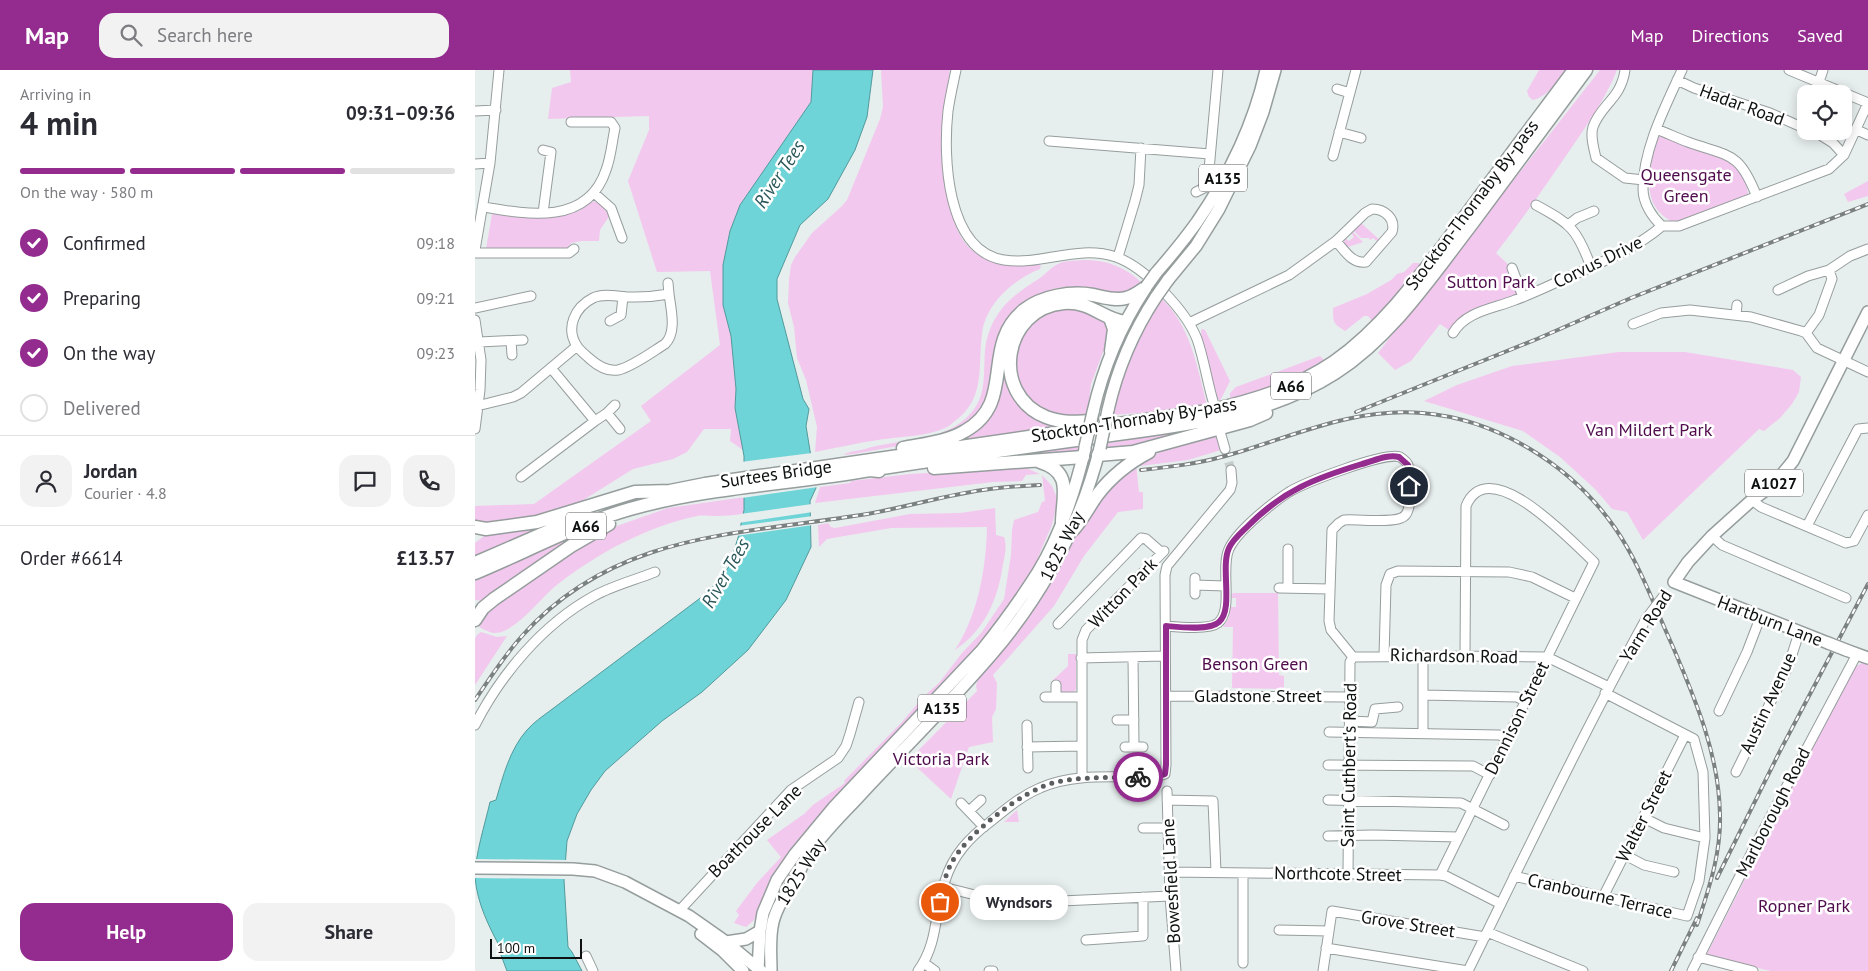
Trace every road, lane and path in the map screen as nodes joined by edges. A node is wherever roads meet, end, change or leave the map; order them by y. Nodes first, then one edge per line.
1 (499, 70) edge
2 (956, 70) edge
3 (1218, 70) edge
4 (1266, 70) edge
5 (1275, 70) edge
6 (1357, 70) edge
7 (1574, 70) edge
8 (1586, 70) edge
9 (1625, 70) edge
10 (1682, 70) edge
11 (1789, 70) edge
12 (1823, 70) edge
13 (1677, 80) junction
14 (1819, 82) junction
15 (1337, 89) dead end
16 (1350, 93) junction
17 (1868, 103) edge
18 (496, 110) junction
19 (475, 111) edge
20 (571, 122) dead end
21 (1797, 125) edge
22 (1656, 129) junction
23 (1857, 130) junction
24 (1339, 132) junction
25 (1868, 135) edge
26 (1361, 138) dead end
27 (1827, 140) edge
28 (1049, 141) dead end
29 (1141, 148) junction
30 (543, 150) dead end
31 (1211, 154) junction
32 (1844, 155) junction
33 (1333, 156) dead end
34 (490, 163) junction
35 (475, 164) edge
36 (1644, 180) junction
37 (1196, 192) dead end
38 (594, 193) junction
39 (1757, 197) junction
40 (1536, 205) dead end
41 (484, 206) junction
42 (1594, 211) dead end
43 (543, 213) junction
44 (478, 223) edge
45 (1568, 225) junction
46 (1662, 226) junction
47 (622, 238) dead end
48 (1336, 242) junction
49 (1868, 249) edge
50 (574, 250) dead end
51 (475, 252) edge
52 (1118, 257) junction
53 (1591, 267) junction
54 (1511, 268) dead end
55 (1829, 270) junction
56 (668, 283) dead end
57 (1146, 287) junction
58 (1778, 290) dead end
59 (669, 294) junction
60 (1077, 294) junction
61 (531, 296) dead end
62 (623, 297) junction
63 (1523, 297) junction
64 (1737, 304) dead end
65 (475, 308) edge
66 (1868, 312) edge
67 (621, 315) junction
68 (1736, 315) junction
69 (1110, 318) junction
70 (1646, 319) junction
71 (475, 320) edge
72 (610, 321) dead end
73 (1125, 322) junction
74 (1189, 323) junction
75 (626, 324) dead end
76 (1633, 324) dead end
77 (1137, 329) junction
78 (1649, 329) dead end
79 (1453, 333) dead end
80 (1806, 333) junction
81 (523, 340) dead end
82 (511, 341) junction
83 (479, 342) junction
84 (577, 346) junction
85 (1111, 351) junction
86 (512, 355) dead end
87 (478, 360) edge
88 (1843, 361) junction
89 (551, 368) junction
90 (1336, 372) junction
91 (1868, 372) edge
92 (1213, 401) dead end
93 (615, 405) dead end
94 (477, 406) junction
95 (607, 413) junction
96 (1157, 418) junction
97 (475, 419) edge
98 (595, 421) junction
99 (1867, 428) edge
100 (475, 429) edge
101 (620, 429) dead end
102 (1221, 435) dead end
103 (1167, 443) junction
104 (1225, 449) tunnel mouth
105 (1099, 451) junction
106 (1084, 452) junction
107 (1038, 462) junction
108 (849, 469) junction
109 (870, 470) junction
110 (1231, 470) tunnel mouth
111 (521, 477) dead end
112 (669, 491) junction
113 (704, 491) junction
114 (1752, 500) junction
115 (1868, 515) edge
116 (1062, 523) junction
117 (1807, 526) junction
118 (475, 527) edge
119 (1073, 530) junction
120 (1712, 536) junction
121 (1289, 549) dead end
122 (475, 563) edge
123 (1465, 570) junction
124 (655, 572) dead end
125 (475, 573) edge
126 (1674, 582) junction
127 (1195, 586) dead end
128 (1225, 586) junction
129 (1330, 589) junction
130 (1575, 598) junction
131 (1846, 598) dead end
132 (1760, 618) junction
133 (475, 620) edge
134 (1058, 624) dead end
135 (1166, 626) junction
136 (1799, 633) junction
137 (1857, 654) edge
138 (1165, 656) junction
139 (1384, 656) junction
140 (1423, 656) junction
141 (1465, 656) junction
142 (1133, 657) junction
143 (1353, 657) junction
144 (1547, 657) junction
145 (1081, 658) junction
146 (1056, 685) dead end
147 (1607, 690) junction
148 (1423, 695) junction
149 (1166, 696) junction
150 (1045, 697) dead end
151 (1056, 697) junction
152 (1081, 697) junction
153 (1345, 697) junction
154 (1525, 701) junction
155 (859, 702) dead end
156 (1398, 707) dead end
157 (1719, 711) dead end
158 (1117, 720) dead end
159 (1134, 720) junction
160 (1349, 721) junction
161 (475, 725) edge
162 (1027, 725) dead end
163 (1329, 732) dead end
164 (1349, 732) junction
165 (1423, 733) junction
166 (1503, 736) junction
167 (1690, 737) junction
168 (1082, 746) junction
169 (1027, 747) junction
170 (1134, 747) dead end
171 (1328, 765) dead end
172 (1349, 765) junction
173 (1028, 768) dead end
174 (1736, 772) dead end
175 (1490, 775) junction
176 (1082, 778) junction
177 (981, 800) dead end
178 (1328, 800) dead end
179 (1349, 800) junction
180 (961, 803) dead end
181 (1473, 808) junction
182 (969, 811) junction
183 (1643, 818) junction
184 (1505, 825) dead end
185 (984, 827) junction
186 (1143, 828) dead end
187 (1169, 828) junction
188 (1348, 835) junction
189 (1328, 836) dead end
190 (1458, 837) junction
191 (1705, 838) junction
192 (1625, 855) junction
193 (475, 868) edge
194 (1169, 872) junction
195 (1216, 872) junction
196 (1243, 872) junction
197 (1674, 872) dead end
198 (1348, 874) junction
199 (1440, 875) junction
200 (1514, 876) junction
201 (943, 887) junction
202 (1170, 896) junction
203 (1143, 897) junction
204 (1603, 897) junction
205 (1501, 904) junction
206 (679, 911) junction
207 (760, 930) junction
208 (1279, 930) dead end
209 (1329, 931) junction
210 (1486, 934) junction
211 (771, 940) junction
212 (1086, 940) dead end
213 (726, 942) junction
214 (1326, 948) junction
215 (586, 956) dead end
216 (1698, 957) junction
217 (1243, 963) dead end
218 (921, 967) edge
219 (759, 970) edge
220 (593, 971) edge
221 (743, 971) edge
222 (771, 971) edge
223 (780, 971) edge
224 (935, 971) edge
225 (989, 971) edge
226 (993, 971) edge
227 (1175, 971) edge
228 (1323, 971) edge
229 (1468, 971) edge
230 (1583, 971) edge
231 (1692, 971) edge
232 (1753, 971) edge

1 - 18 street
2 - 52 street
3 - 31 street
4 - 57 main road, 1825 Way / A135, bridge
5 - 77 main road, 1825 Way / A135, bridge
6 - 16 street
7 - 96 highway, Stockton-Thornaby By-pass / A66
8 - 90 highway, Stockton-Thornaby By-pass / A66
9 - 36 street
10 - 13 street
11 - 14 street
12 - 14 street
13 - 21 street, Hadar Road
13 - 22 street
14 - 17 street
15 - 16 street
16 - 24 street
17 - 23 street
18 - 19 street
18 - 34 street
20 - 38 street
22 - 36 street
22 - 39 street
23 - 25 street
23 - 32 street
24 - 26 street
24 - 33 street
27 - 32 street
28 - 29 street
29 - 31 street
29 - 52 street
30 - 43 street
31 - 37 street
32 - 39 street
34 - 35 street
34 - 41 street
36 - 46 street
38 - 43 street
38 - 47 street
39 - 46 street
40 - 45 street
41 - 43 street
41 - 44 street
42 - 45 street
44 - 51 street
45 - 53 street
46 - 53 street, Corvus Drive
48 - 48 street
48 - 74 street
49 - 55 street
50 - 51 street
52 - 74 street
53 - 63 street, Corvus Drive
54 - 63 street
55 - 58 street
55 - 80 street
56 - 59 street
57 - 60 highway
57 - 73 main road, 1825 Way / A135
59 - 62 street
59 - 84 street
60 - 73 highway
60 - 108 highway
61 - 65 street
62 - 67 street
62 - 84 street
63 - 79 street, Corvus Drive
64 - 68 street
66 - 88 main road, Yarm Road / A1027
67 - 72 street
67 - 75 street
68 - 70 street
68 - 80 street
69 - 73 highway, A66
69 - 85 highway, A135
69 - 96 highway, A66
70 - 76 street
70 - 78 street
71 - 83 street
73 - 77 main road
73 - 85 main road, 1825 Way / A135
74 - 92 street
77 - 105 main road, 1825 Way / A135, bridge
80 - 88 street
81 - 82 street
82 - 83 street
82 - 86 street
83 - 87 street
84 - 89 street
85 - 106 main road, 1825 Way / A135, bridge
87 - 94 street
88 - 91 street
88 - 114 main road, Yarm Road / A1027
89 - 94 street
89 - 98 street
90 - 103 highway, A66
90 - 109 highway, Stockton-Thornaby By-pass / A66
93 - 95 street
94 - 97 street
95 - 98 street
95 - 101 street
96 - 108 highway, Stockton-Thornaby By-pass / A66
97 - 100 street
98 - 111 street
99 - 117 street
102 - 104 street
103 - 105 highway, A66
103 - 119 highway
105 - 106 main road
105 - 119 main road, 1825 Way / A135
106 - 107 highway, A66
106 - 116 main road, 1825 Way / A135
107 - 109 highway, A66
107 - 116 highway
108 - 109 highway, A66
108 - 113 highway, Surtees Bridge / A66
110 - 135 street
112 - 113 highway, A66
112 - 118 highway, A66
112 - 122 highway, A66
113 - 125 highway, A66
113 - 133 highway
114 - 117 street
114 - 120 main road, Yarm Road / A1027
115 - 117 street
116 - 207 main road, 1825 Way / A135
119 - 211 main road, 1825 Way / A135
120 - 126 main road, Yarm Road / A1027
120 - 131 street
121 - 129 street
123 - 130 street
123 - 130 street, Dennison Street
123 - 139 street
123 - 141 street
124 - 161 street
126 - 132 main road, Hartburn Lane
126 - 147 street, Yarm Road, bridge
127 - 128 street
128 - 129 street
128 - 135 street
129 - 143 street
130 - 144 street, Dennison Street
132 - 136 main road, Hartburn Lane
132 - 157 street
134 - 145 street, Witton Park
135 - 138 street
136 - 137 main road, Hartburn Lane, bridge
136 - 174 street, Austin Avenue
137 - 216 street, Marlborough Road
138 - 142 street
138 - 149 street
139 - 140 street, Richardson Road
139 - 143 street, Richardson Road
140 - 141 street, Richardson Road
140 - 148 street
141 - 144 street, Richardson Road
142 - 145 street
142 - 159 street
143 - 153 street, Saint Cuthbert's Road
144 - 147 street, Richardson Road
144 - 154 street, Dennison Street
145 - 152 street, Witton Park
146 - 151 street
147 - 167 street, Richardson Road
147 - 200 street, Yarm Road
148 - 154 street
148 - 165 street
149 - 153 street, Gladstone Street
149 - 176 street
150 - 151 street
151 - 152 street
152 - 168 street, Witton Park
153 - 160 street, Saint Cuthbert's Road
154 - 166 street, Dennison Street
155 - 206 street, Boathouse Lane
156 - 160 street
158 - 159 street
159 - 170 street
160 - 164 street, Saint Cuthbert's Road
162 - 169 street
163 - 164 street
164 - 165 street
164 - 172 street, Saint Cuthbert's Road
165 - 166 street
166 - 175 street, Dennison Street
167 - 183 street, Walter Street
167 - 191 street
168 - 169 street
168 - 176 street, Witton Park
169 - 173 street
171 - 172 street
172 - 175 street
172 - 179 street, Saint Cuthbert's Road
175 - 181 street, Dennison Street
176 - 185 street
177 - 182 street
178 - 179 street
179 - 181 street
179 - 188 street, Saint Cuthbert's Road
180 - 182 street
181 - 184 street
181 - 190 street, Dennison Street
182 - 185 street
183 - 191 street
183 - 192 street, Walter Street
185 - 201 street
186 - 187 street
187 - 194 street, Bowesfield Lane
187 - 195 street, Bowesfield Lane
188 - 189 street
188 - 190 street
188 - 198 street, Saint Cuthbert's Road
190 - 199 street, Dennison Street
191 - 204 street, Cranbourne Terrace
192 - 197 street
192 - 204 street, Walter Street
193 - 206 main road
194 - 195 street, Northcote Street
194 - 202 street, Bowesfield Lane
195 - 196 street, Northcote Street
196 - 198 street, Northcote Street
196 - 217 street
198 - 199 street, Northcote Street
199 - 205 street, Northcote Street
200 - 204 street, Cranbourne Terrace
200 - 205 street, Yarm Road
201 - 203 street
201 - 218 street
202 - 203 street
202 - 227 street, Bowesfield Lane
203 - 212 street
205 - 210 street, Yarm Road
206 - 213 main road
206 - 221 main road
207 - 213 main road
207 - 219 main road, 1825 Way / A135
208 - 209 street
209 - 210 street, Grove Street
209 - 214 street
210 - 229 street, Yarm Road
210 - 230 street, Grove Street
211 - 222 main road, 1825 Way / A135
211 - 223 main road
213 - 219 main road
214 - 228 street
214 - 229 street
215 - 220 street
216 - 231 street, Marlborough Road
216 - 232 street
218 - 224 street
225 - 226 street

